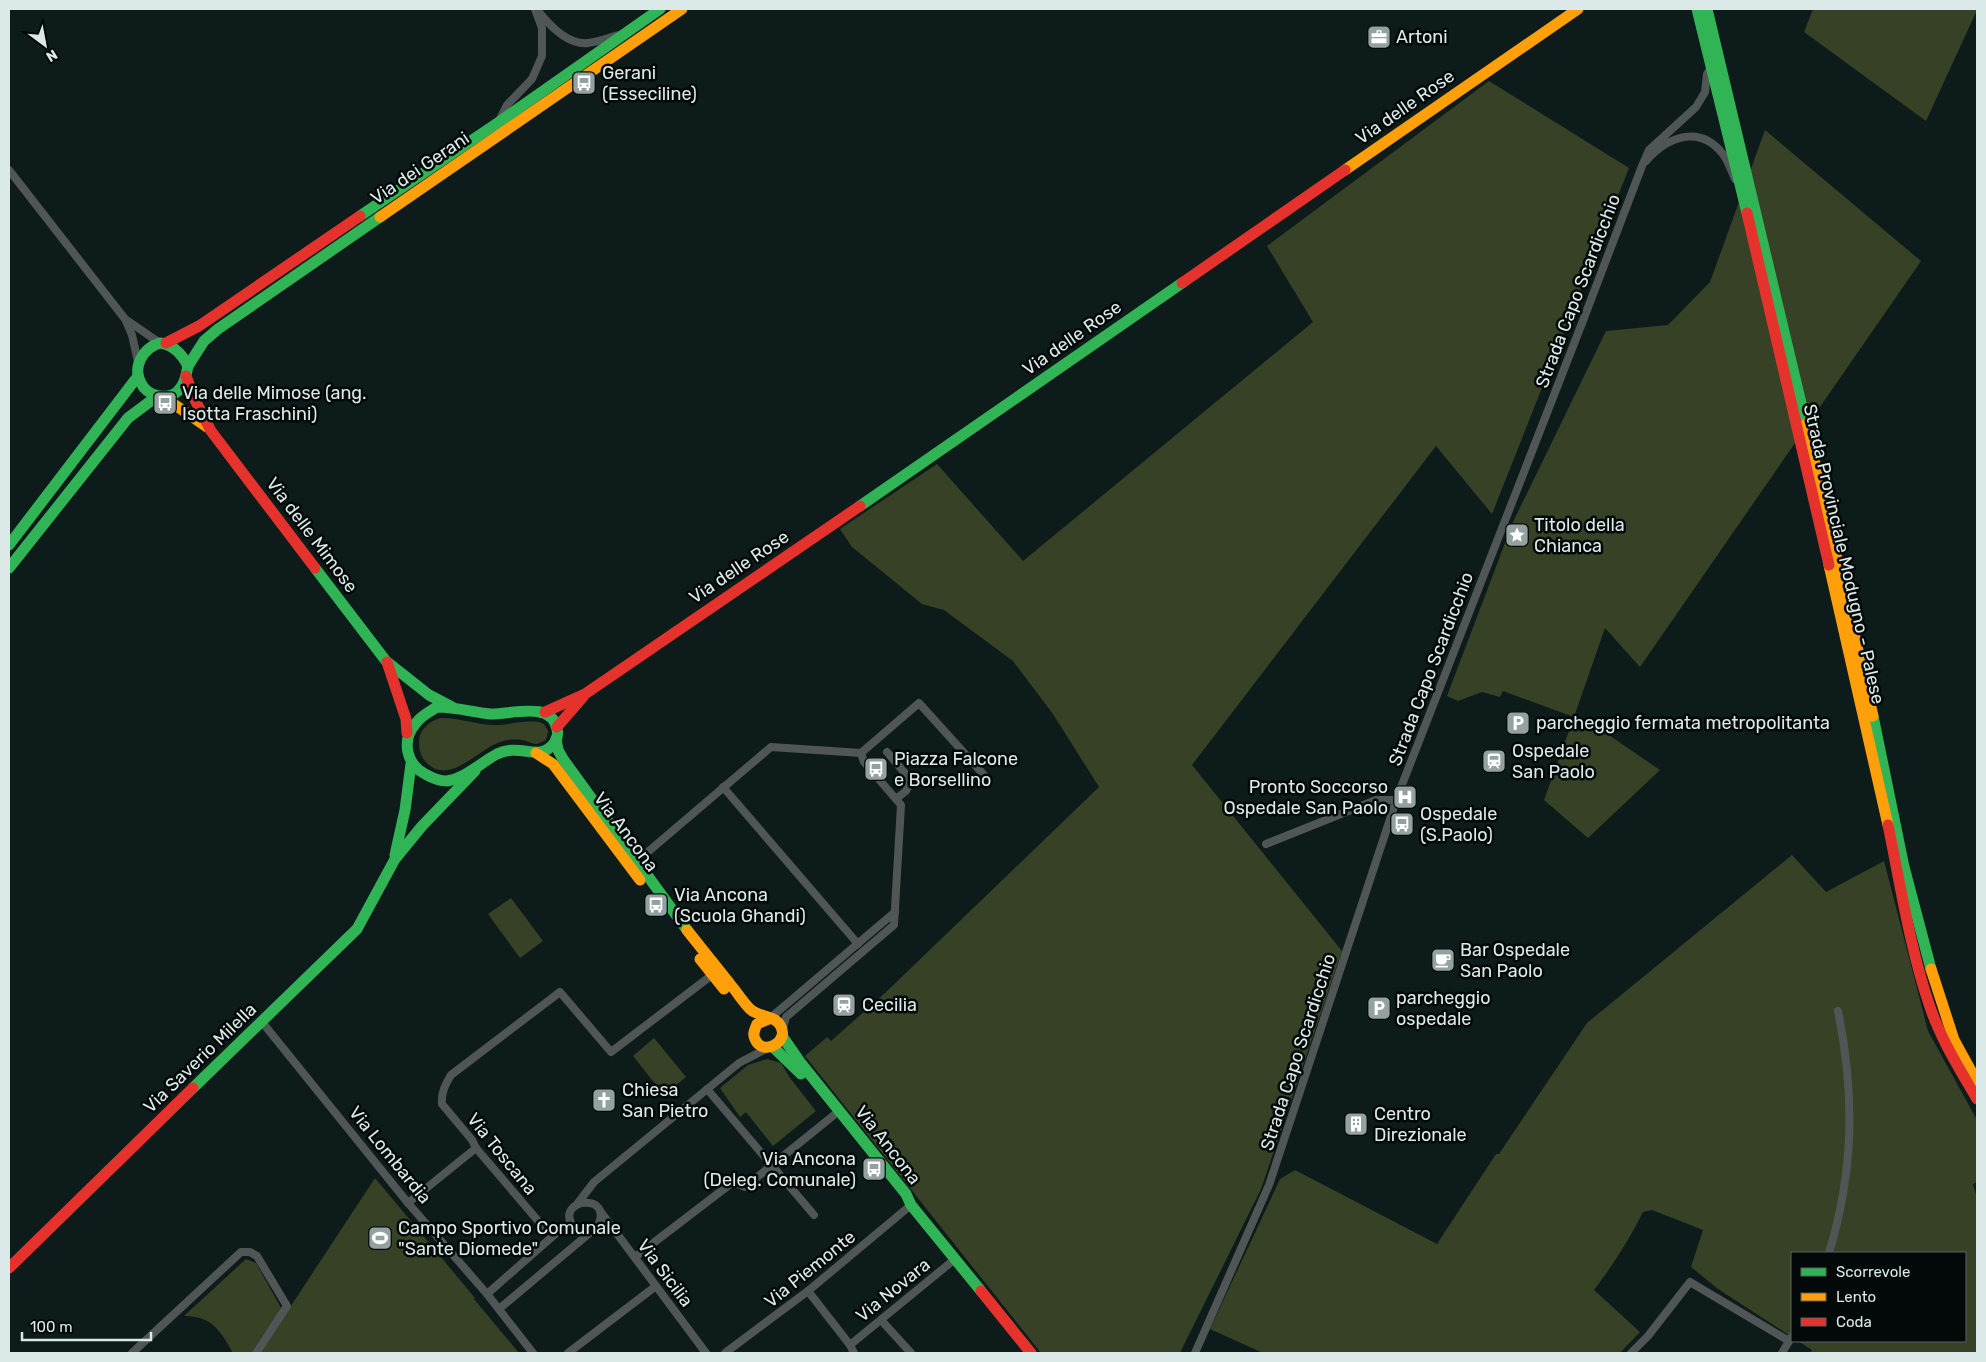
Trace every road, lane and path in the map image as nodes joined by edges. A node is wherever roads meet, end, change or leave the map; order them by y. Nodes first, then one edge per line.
1 (536, 9) edge
2 (660, 9) edge
3 (682, 9) edge
4 (1578, 9) edge
5 (1697, 9) edge
6 (1707, 9) edge
7 (624, 34) junction
8 (1711, 68) junction
9 (499, 122) junction
10 (1642, 166) junction
11 (9, 170) edge
12 (1743, 196) junction
13 (125, 319) junction
14 (163, 343) junction
15 (139, 364) junction
16 (187, 371) junction
17 (138, 376) junction
18 (161, 397) junction
19 (211, 431) junction
20 (9, 545) edge
21 (9, 568) edge
22 (386, 661) junction
23 (585, 694) junction
24 (452, 707) junction
25 (545, 712) junction
26 (557, 727) junction
27 (407, 737) junction
28 (556, 739) junction
29 (887, 752) dead end
30 (536, 753) junction
31 (861, 753) junction
32 (411, 764) junction
33 (475, 771) junction
34 (984, 775) dead end
35 (723, 787) junction
36 (896, 799) junction
37 (1396, 800) junction
38 (1266, 844) dead end
39 (395, 859) junction
40 (636, 862) junction
41 (895, 912) junction
42 (858, 944) junction
43 (712, 975) junction
44 (1838, 1010) dead end
45 (769, 1018) junction
46 (262, 1022) junction
47 (782, 1033) junction
48 (754, 1035) junction
49 (771, 1047) junction
50 (745, 1058) junction
51 (1977, 1082) edge
52 (707, 1089) junction
53 (1977, 1099) edge
54 (834, 1115) junction
55 (476, 1148) junction
56 (770, 1166) junction
57 (594, 1182) junction
58 (408, 1203) junction
59 (578, 1203) junction
60 (593, 1203) junction
61 (911, 1205) junction
62 (600, 1211) junction
63 (814, 1215) dead end
64 (568, 1223) junction
65 (614, 1229) junction
66 (592, 1230) junction
67 (1829, 1252) edge
68 (635, 1257) junction
69 (955, 1259) junction
70 (9, 1268) edge
71 (656, 1286) junction
72 (808, 1291) junction
73 (487, 1294) junction
74 (499, 1309) junction
75 (881, 1320) junction
76 (1791, 1339) edge
77 (850, 1345) junction
78 (132, 1353) edge
79 (256, 1353) edge
80 (533, 1353) edge
81 (568, 1353) edge
82 (706, 1353) edge
83 (725, 1353) edge
84 (854, 1353) edge
85 (911, 1353) edge
86 (1031, 1353) edge
87 (1195, 1353) edge
88 (1631, 1353) edge
89 (1782, 1353) edge

1 - 7 street
1 - 9 street
2 - 7 street, Via dei Gerani
3 - 16 street, Via dei Gerani
4 - 23 street, Via delle Rose
5 - 8 street, Strada Provinciale Modugno - Palese
6 - 51 street, Strada Provinciale Modugno - Palese
7 - 9 street, Via dei Gerani
8 - 10 street
8 - 12 street, Strada Provinciale Modugno - Palese
9 - 14 street, Via dei Gerani
10 - 12 street
10 - 37 street, Strada Capo Scardicchio
11 - 13 street
12 - 53 street, Strada Provinciale Modugno - Palese
13 - 14 street
13 - 15 street
14 - 15 street
14 - 16 street
15 - 17 street
16 - 18 street
16 - 19 street, Via delle Mimose
17 - 18 street
17 - 20 street
18 - 19 street, Via delle Mimose
18 - 21 street
19 - 22 street, Via delle Mimose
22 - 24 street, Via delle Mimose
22 - 27 street, Via delle Mimose
23 - 25 street, Via delle Rose
23 - 26 street, Via delle Rose
24 - 25 street
24 - 27 street
25 - 26 street
26 - 28 street
27 - 32 street, Via delle Mimose
28 - 30 street
28 - 40 street, Via Ancona
29 - 36 street
30 - 33 street
30 - 43 street, Via Ancona
31 - 34 street
31 - 35 street
31 - 36 street
32 - 33 street
32 - 39 street
33 - 39 street
35 - 40 street
35 - 42 street
36 - 41 street
37 - 38 street
37 - 87 street, Strada Capo Scardicchio
39 - 46 street, Via Saverio Milella
40 - 45 street, Via Ancona
41 - 42 street
41 - 47 street
42 - 45 street
43 - 48 street, Via Ancona
43 - 55 street, Via Toscana
44 - 67 street
45 - 47 street
45 - 48 street
46 - 58 street, Via Lombardia
46 - 70 street, Via Saverio Milella
47 - 49 street
47 - 61 street, Via Ancona
48 - 49 street
48 - 50 street
49 - 50 street
49 - 54 street, Via Ancona
50 - 52 street
52 - 56 street
52 - 57 street
54 - 56 street
54 - 61 street, Via Ancona
55 - 58 street
55 - 64 street, Via Toscana
56 - 63 street
56 - 68 street
57 - 59 street
57 - 60 street
58 - 73 street, Via Lombardia
59 - 60 street
59 - 64 street
60 - 62 street
61 - 69 street
61 - 72 street, Via Piemonte
62 - 65 street, Via Sicilia
62 - 66 street
64 - 66 street
64 - 73 street
65 - 66 street
65 - 68 street, Via Sicilia
66 - 74 street
68 - 71 street, Via Sicilia
69 - 75 street, Via Novara
69 - 86 street
71 - 81 street
71 - 82 street, Via Sicilia
72 - 77 street, Via Novara
72 - 83 street, Via Piemonte
73 - 74 street, Via Lombardia
74 - 80 street, Via Lombardia
75 - 77 street, Via Novara
75 - 85 street
76 - 88 street
76 - 89 street
77 - 84 street, Via Novara
78 - 79 street

